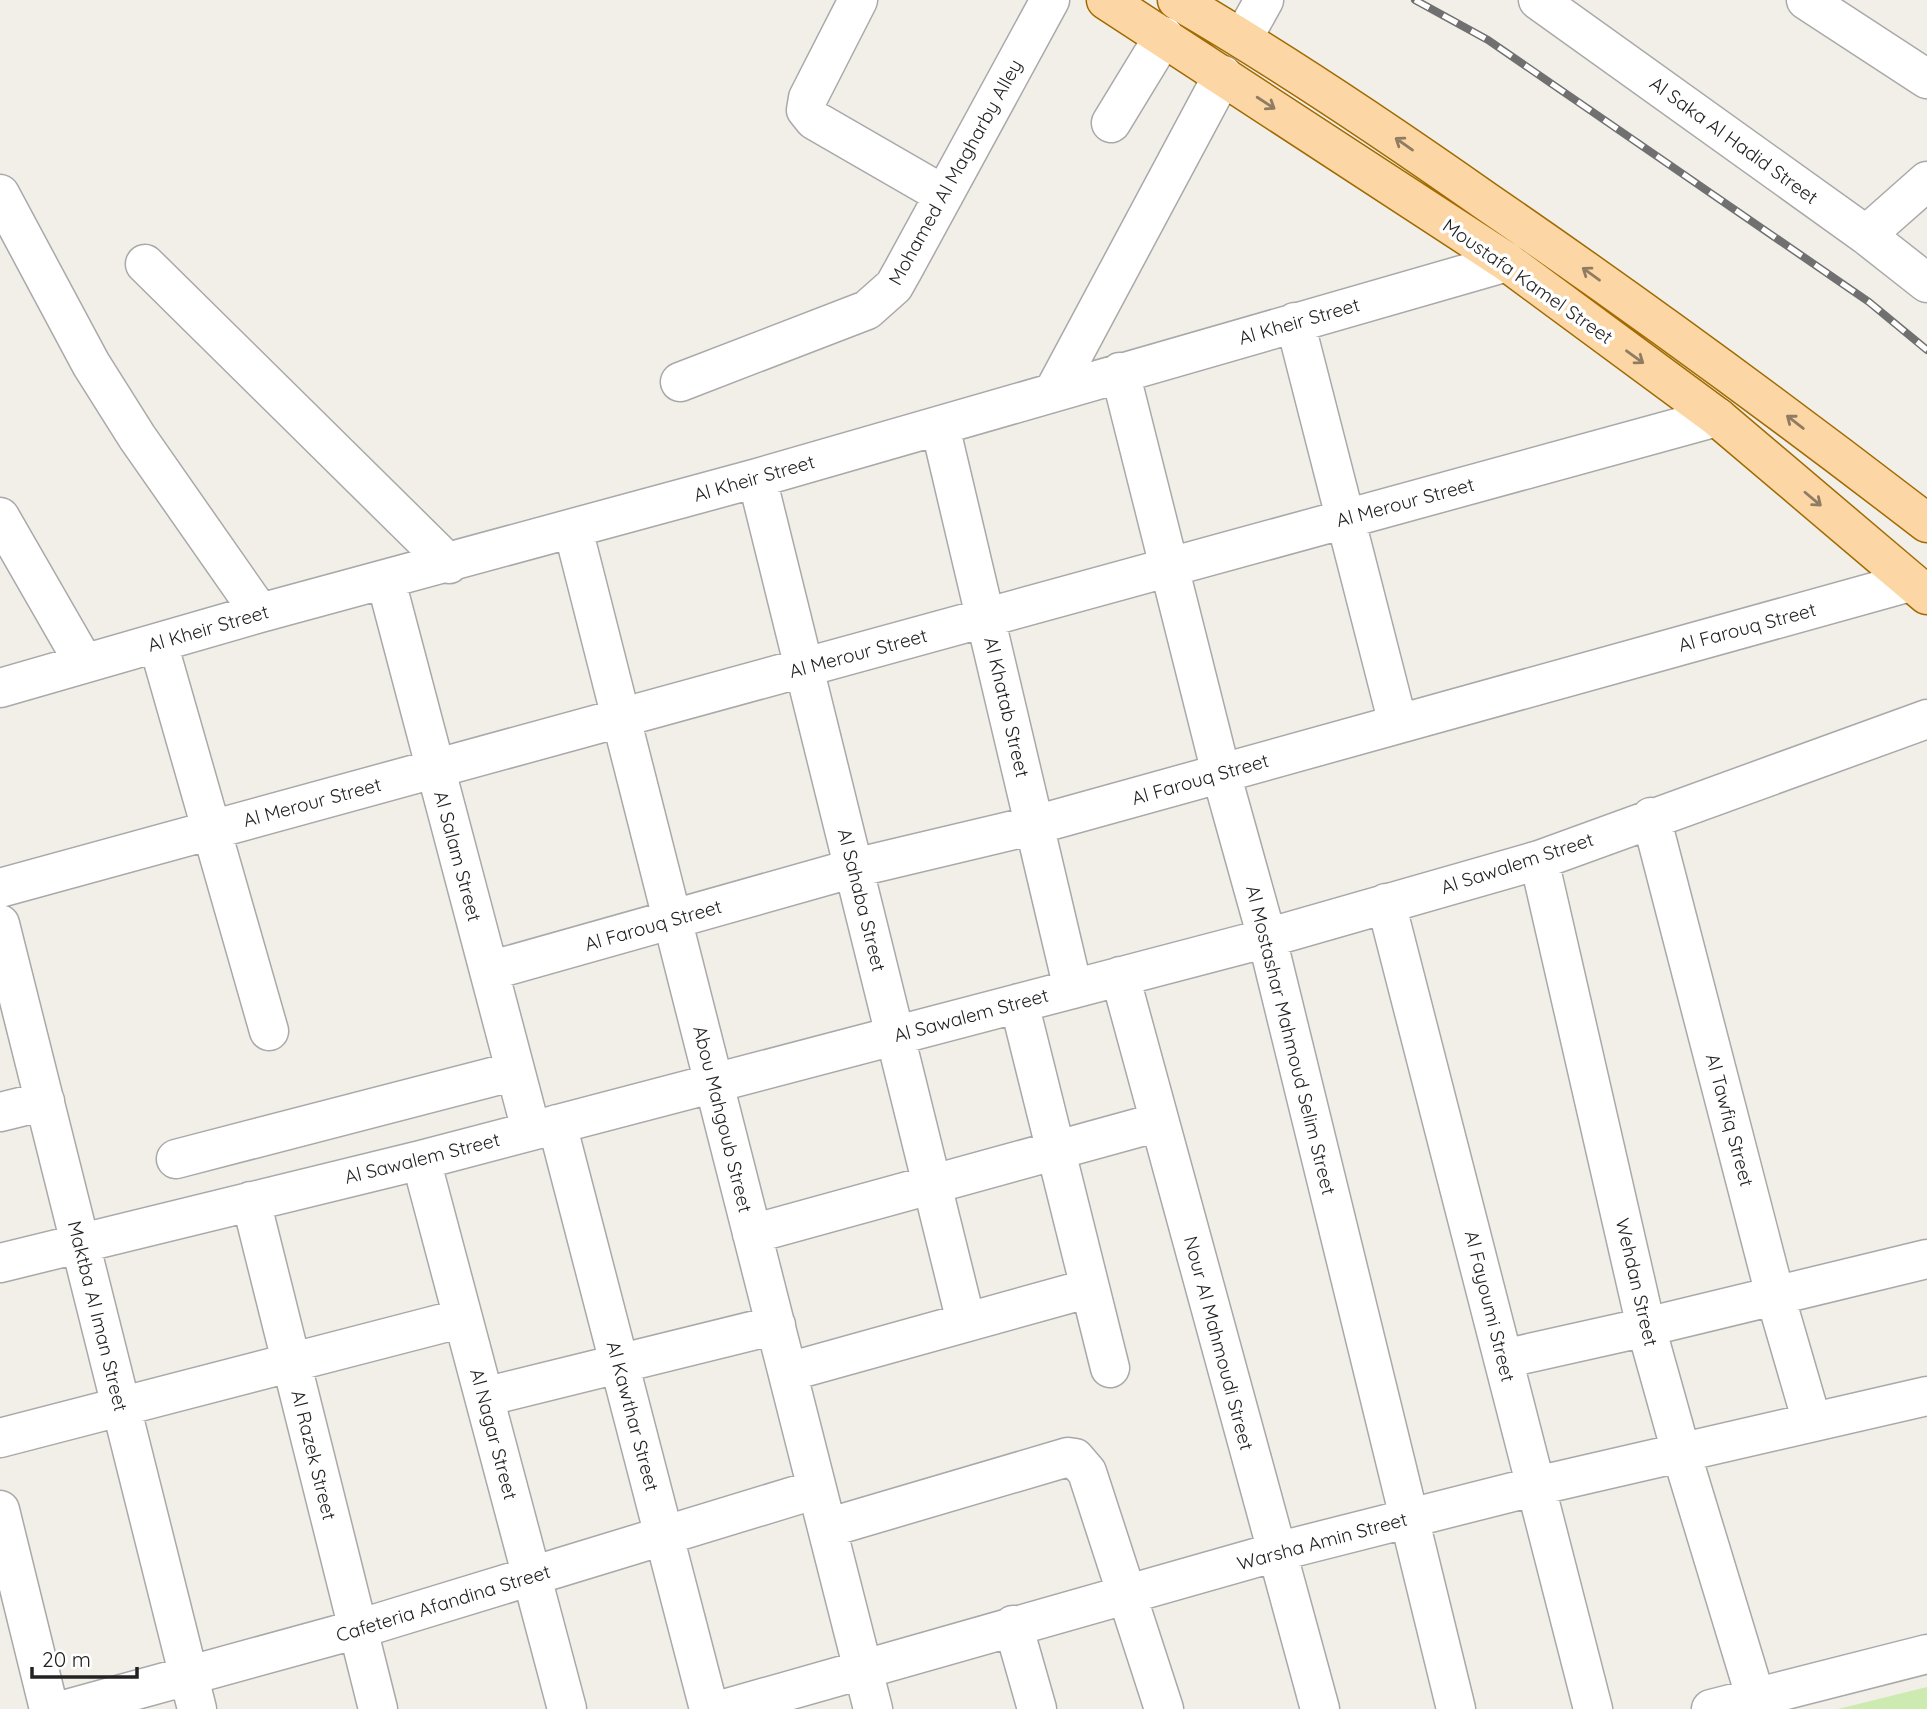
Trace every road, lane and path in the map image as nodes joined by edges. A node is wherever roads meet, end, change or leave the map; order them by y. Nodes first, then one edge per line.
1 (858, 0) edge
2 (1050, 0) edge
3 (1106, 0) edge
4 (1177, 0) edge
5 (1264, 0) edge
6 (1538, 0) edge
7 (1806, 0) edge
8 (1164, 36) junction
9 (1243, 38) junction
10 (1223, 75) junction
11 (1927, 79) edge
12 (1111, 123) dead end
13 (1927, 181) edge
14 (0, 194) edge
15 (944, 195) junction
16 (1866, 235) junction
17 (1507, 262) junction
18 (145, 264) dead end
19 (1927, 284) edge
20 (1295, 323) junction
21 (1120, 372) junction
22 (680, 382) dead end
23 (1054, 391) junction
24 (1717, 417) junction
25 (940, 426) junction
26 (757, 478) junction
27 (0, 517) edge
28 (1346, 518) junction
29 (1927, 523) edge
30 (573, 529) junction
31 (449, 564) junction
32 (1169, 567) junction
33 (386, 581) junction
34 (1919, 588) edge
35 (260, 613) junction
36 (986, 618) junction
37 (158, 643) junction
38 (84, 663) junction
39 (805, 667) junction
40 (0, 688) edge
41 (621, 718) junction
42 (1927, 719) edge
43 (1398, 724) junction
44 (435, 768) junction
45 (1221, 773) junction
46 (1651, 817) junction
47 (1035, 825) junction
48 (211, 830) junction
49 (1539, 860) junction
50 (854, 868) junction
51 (0, 888) edge
52 (1387, 903) junction
53 (673, 920) junction
54 (0, 924) edge
55 (1267, 938) junction
56 (489, 971) junction
57 (1120, 976) junction
58 (7, 984) edge
59 (1073, 989) junction
60 (1018, 1003) junction
61 (269, 1031) dead end
62 (895, 1035) junction
63 (515, 1071) junction
64 (714, 1083) junction
65 (45, 1101) junction
66 (0, 1112) edge
67 (1159, 1122) junction
68 (544, 1127) junction
69 (1055, 1150) junction
70 (176, 1159) dead end
71 (421, 1160) junction
72 (932, 1184) junction
73 (251, 1201) junction
74 (752, 1234) junction
75 (80, 1243) junction
76 (1927, 1259) edge
77 (0, 1263) edge
78 (1090, 1288) junction
79 (1775, 1294) junction
80 (463, 1318) junction
81 (966, 1322) junction
82 (776, 1325) junction
83 (1646, 1328) junction
84 (1503, 1359) junction
85 (291, 1363) junction
86 (619, 1363) junction
87 (1110, 1368) dead end
88 (788, 1372) junction
89 (1927, 1396) edge
90 (484, 1397) junction
91 (121, 1407) junction
92 (1812, 1422) junction
93 (0, 1438) edge
94 (1681, 1452) junction
95 (1536, 1486) junction
96 (817, 1489) junction
97 (0, 1510) edge
98 (1409, 1518) junction
99 (827, 1528) junction
100 (664, 1536) junction
101 (1276, 1552) junction
102 (531, 1576) junction
103 (1126, 1594) junction
104 (1013, 1625) junction
105 (358, 1629) junction
106 (1927, 1654) edge
107 (863, 1668) junction
108 (193, 1693) edge
109 (1756, 1699) junction
110 (49, 1709) edge
111 (67, 1709) edge
112 (378, 1709) edge
113 (567, 1709) edge
114 (709, 1709) edge
115 (724, 1709) edge
116 (873, 1709) edge
117 (1037, 1709) edge
118 (1164, 1709) edge
119 (1320, 1709) edge
120 (1456, 1709) edge
121 (1593, 1709) edge
122 (1711, 1709) edge

1 - 15 street
2 - 15 street, Mohamed Al Magharby Alley
3 - 8 main road, Moustafa Kamel Street
4 - 9 main road
5 - 9 street
6 - 16 street, Al Saka Al Hadid Street
7 - 11 street
8 - 10 main road, Moustafa Kamel Street
8 - 12 street
29 -> 9 main road
10 -> 17 main road, Moustafa Kamel Street
10 - 23 street
13 - 16 street
14 - 35 street
15 - 22 street, Mohamed Al Magharby Alley
16 - 19 street, Al Saka Al Hadid Street
17 - 20 street, Al Kheir Street
17 -> 24 main road, Moustafa Kamel Street
18 - 31 street
20 - 21 street, Al Kheir Street
20 - 28 street
21 - 23 street, Al Kheir Street
21 - 32 street, Al Mostashar Mahmoud Selim Street
23 - 25 street, Al Kheir Street
24 - 28 street, Al Merour Street
24 -> 34 main road, Moustafa Kamel Street
25 - 26 street, Al Kheir Street
25 - 36 street, Al Khatab Street
26 - 30 street, Al Kheir Street
26 - 39 street, Al Sahaba Street
27 - 38 street
28 - 32 street, Al Merour Street
28 - 43 street
30 - 31 street, Al Kheir Street
30 - 41 street, Abou Mahgoub Street
31 - 33 street, Al Kheir Street
32 - 36 street, Al Merour Street
32 - 45 street, Al Mostashar Mahmoud Selim Street
33 - 35 street, Al Kheir Street
33 - 44 street, Al Salam Street
34 - 43 street, Al Farouq Street
35 - 37 street, Al Kheir Street
36 - 39 street, Al Merour Street
36 - 47 street, Al Khatab Street
37 - 38 street, Al Kheir Street
37 - 48 street
38 - 40 street, Al Kheir Street
39 - 41 street, Al Merour Street
39 - 50 street, Al Sahaba Street
41 - 44 street, Al Merour Street
41 - 53 street, Abou Mahgoub Street
42 - 46 street, Al Sawalem Street
43 - 45 street, Al Farouq Street
44 - 48 street, Al Merour Street
44 - 56 street, Al Salam Street
45 - 47 street, Al Farouq Street
45 - 55 street, Al Mostashar Mahmoud Selim Street
46 - 49 street, Al Sawalem Street
46 - 79 street, Al Tawfiq Street
47 - 50 street, Al Farouq Street
47 - 59 street, Al Khatab Street
48 - 51 street, Al Merour Street
48 - 61 street
49 - 52 street, Al Sawalem Street
49 - 83 street, Wehdan Street
50 - 53 street, Al Farouq Street
50 - 62 street, Al Sahaba Street
52 - 55 street, Al Sawalem Street
52 - 84 street, Al Fayoumi Street
53 - 56 street, Al Farouq Street
53 - 64 street, Abou Mahgoub Street
54 - 58 street, Maktba Al Iman Street
55 - 57 street, Al Sawalem Street
55 - 98 street, Al Mostashar Mahmoud Selim Street
56 - 63 street, Al Salam Street
57 - 59 street, Al Sawalem Street
57 - 67 street, Nour Al Mahmoudi Street
58 - 65 street, Maktba Al Iman Street
59 - 60 street, Al Sawalem Street
60 - 62 street, Al Sawalem Street
60 - 69 street
62 - 64 street, Al Sawalem Street
62 - 72 street, Al Sahaba Street
63 - 68 street, Al Salam Street
63 - 70 street
64 - 68 street, Al Sawalem Street
64 - 74 street, Abou Mahgoub Street
65 - 66 street
65 - 75 street, Maktba Al Iman Street
67 - 69 street
67 - 101 street, Nour Al Mahmoudi Street
68 - 71 street, Al Sawalem Street
68 - 86 street, Al Kawthar Street
69 - 72 street
69 - 78 street
71 - 73 street, Al Sawalem Street
71 - 80 street, Al Nagar Street
72 - 74 street
72 - 81 street, Al Sahaba Street
73 - 75 street, Al Sawalem Street
73 - 85 street, Al Razek Street
74 - 82 street, Abou Mahgoub Street
75 - 77 street, Al Sawalem Street
75 - 91 street, Maktba Al Iman Street
76 - 79 street
78 - 81 street
78 - 87 street
79 - 83 street
79 - 92 street, Al Tawfiq Street
80 - 85 street
80 - 90 street, Al Nagar Street
81 - 88 street
82 - 86 street
82 - 88 street, Abou Mahgoub Street
83 - 84 street
83 - 94 street, Wehdan Street
84 - 95 street, Al Fayoumi Street
85 - 91 street
85 - 105 street, Al Razek Street
86 - 90 street
86 - 100 street, Al Kawthar Street
88 - 96 street, Abou Mahgoub Street
89 - 92 street, Warsha Amin Street
90 - 102 street, Al Nagar Street
91 - 93 street
91 - 108 street, Maktba Al Iman Street
92 - 94 street, Warsha Amin Street
94 - 95 street, Warsha Amin Street
94 - 109 street, Wehdan Street
95 - 98 street, Warsha Amin Street
95 - 121 street, Al Fayoumi Street
96 - 99 street, Abou Mahgoub Street
96 - 100 street, Cafeteria Afandina Street
97 - 110 street
98 - 101 street, Warsha Amin Street
98 - 120 street, Al Mostashar Mahmoud Selim Street
99 - 103 street
99 - 107 street, Abou Mahgoub Street
100 - 102 street, Cafeteria Afandina Street
100 - 114 street, Al Kawthar Street
101 - 103 street, Warsha Amin Street
101 - 119 street, Nour Al Mahmoudi Street
102 - 105 street, Cafeteria Afandina Street
102 - 113 street, Al Nagar Street
103 - 104 street, Warsha Amin Street
103 - 118 street
104 - 107 street, Warsha Amin Street
104 - 117 street
105 - 108 street, Cafeteria Afandina Street
105 - 112 street, Al Razek Street
106 - 109 street
107 - 115 street, Warsha Amin Street
107 - 116 street, Abou Mahgoub Street
108 - 111 street, Cafeteria Afandina Street
109 - 122 street

